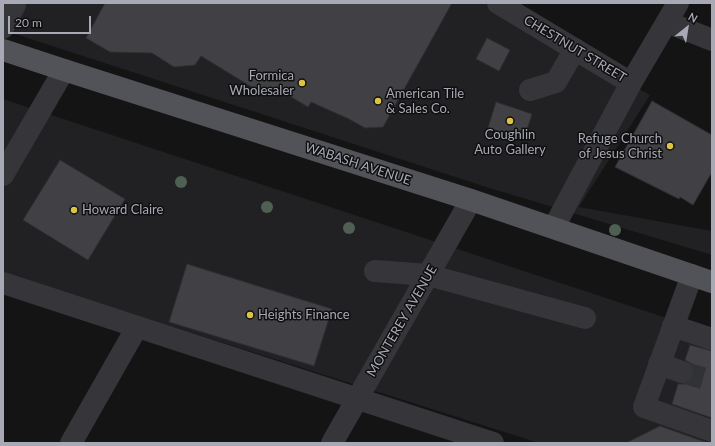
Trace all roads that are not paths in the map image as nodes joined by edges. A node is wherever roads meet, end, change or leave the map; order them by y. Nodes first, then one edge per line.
1 (498, 3) edge
2 (678, 3) edge
3 (15, 5) dead end
4 (667, 22) junction
5 (3, 28) edge
6 (712, 40) edge
7 (575, 49) junction
8 (3, 50) edge
9 (64, 70) junction
10 (631, 83) junction
11 (530, 90) dead end
12 (3, 175) edge
13 (471, 200) junction
14 (554, 227) junction
15 (375, 271) dead end
16 (428, 275) junction
17 (692, 275) junction
18 (712, 282) edge
19 (3, 283) edge
20 (585, 318) dead end
21 (673, 326) junction
22 (137, 327) junction
23 (712, 338) edge
24 (659, 364) junction
25 (682, 372) tunnel mouth
26 (357, 399) junction
27 (712, 431) edge
28 (71, 443) edge
29 (332, 443) edge
30 (493, 443) edge

1 - 7 street, CHESTNUT STREET
2 - 4 street
3 - 5 street
4 - 6 street
4 - 10 street
7 - 10 street, CHESTNUT STREET
7 - 11 street
8 - 9 main road, WABASH AVENUE
9 - 12 street
9 - 13 main road, WABASH AVENUE
10 - 14 street
13 - 14 main road, WABASH AVENUE
13 - 16 street, MONTEREY AVENUE
14 - 17 main road, WABASH AVENUE
15 - 16 street
16 - 20 street
16 - 26 street, MONTEREY AVENUE
17 - 18 main road, WABASH AVENUE
17 - 21 street
19 - 22 street
21 - 23 street
21 - 24 street
22 - 26 street
22 - 28 street
24 - 25 street
24 - 27 street
26 - 29 street, MONTEREY AVENUE
26 - 30 street

